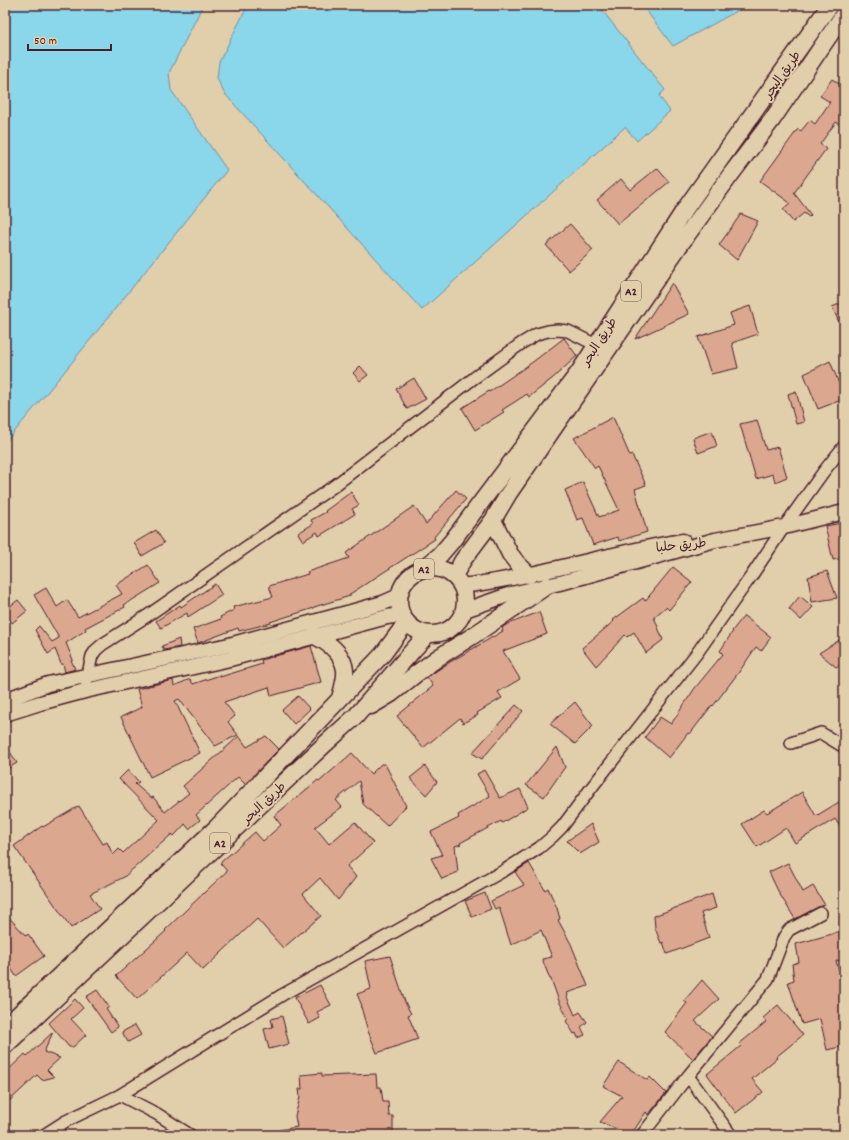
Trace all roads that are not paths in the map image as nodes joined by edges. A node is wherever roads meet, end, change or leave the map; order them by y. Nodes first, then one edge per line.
1 (830, 5) edge
2 (844, 14) edge
3 (596, 345) junction
4 (584, 374) junction
5 (844, 446) edge
6 (844, 512) edge
7 (492, 520) junction
8 (784, 526) junction
9 (715, 540) junction
10 (423, 569) junction
11 (529, 575) junction
12 (458, 581) junction
13 (548, 585) junction
14 (399, 596) junction
15 (464, 610) junction
16 (404, 619) junction
17 (428, 634) junction
18 (315, 636) junction
19 (229, 645) junction
20 (230, 659) junction
21 (87, 675) junction
22 (85, 691) junction
23 (21, 693) junction
24 (340, 698) junction
25 (5, 700) edge
26 (26, 707) junction
27 (5, 714) edge
28 (356, 716) junction
29 (792, 743) dead end
30 (844, 747) edge
31 (260, 783) junction
32 (271, 795) junction
33 (821, 913) dead end
34 (32, 1011) junction
35 (5, 1027) edge
36 (5, 1046) edge
37 (688, 1076) junction
38 (120, 1095) junction
39 (44, 1135) edge
40 (190, 1135) edge
41 (642, 1135) edge
42 (731, 1135) edge

1 - 3 highway, طريق البحر / A2
2 - 4 highway, طريق البحر / A2
3 - 4 highway, طريق البحر / A2
3 - 21 street
4 - 7 highway, طريق البحر / A2
4 - 10 highway, طريق البحر / A2
5 - 8 street
6 - 8 main road
7 - 11 highway
7 - 12 highway, طريق البحر / A2
8 - 9 main road
8 - 38 street
9 - 11 main road, طريق حلبا
9 - 13 main road, طريق حلبا
10 - 12 highway, A2
10 - 14 highway, A2
11 - 12 main road, طريق حلبا
12 - 15 highway
13 - 15 main road, طريق حلبا
13 - 28 highway
14 - 16 highway
14 - 19 main road
15 - 17 highway
16 - 17 highway
16 - 18 main road
16 - 24 highway, طريق البحر / A2
17 - 28 highway, طريق البحر / A2
18 - 20 main road
18 - 24 highway
19 - 20 main road
19 - 21 main road
20 - 22 main road
21 - 22 street
21 - 23 main road
22 - 26 main road
23 - 25 main road
23 - 26 main road
24 - 31 highway, طريق البحر / A2
26 - 27 main road
28 - 32 highway, طريق البحر / A2
29 - 30 street
31 - 32 highway
31 - 34 highway, طريق البحر / A2
32 - 34 highway, طريق البحر / A2
33 - 37 street
34 - 35 highway, طريق البحر / A2
34 - 36 highway, طريق البحر / A2
37 - 41 street
37 - 42 street
38 - 39 street
38 - 40 street

